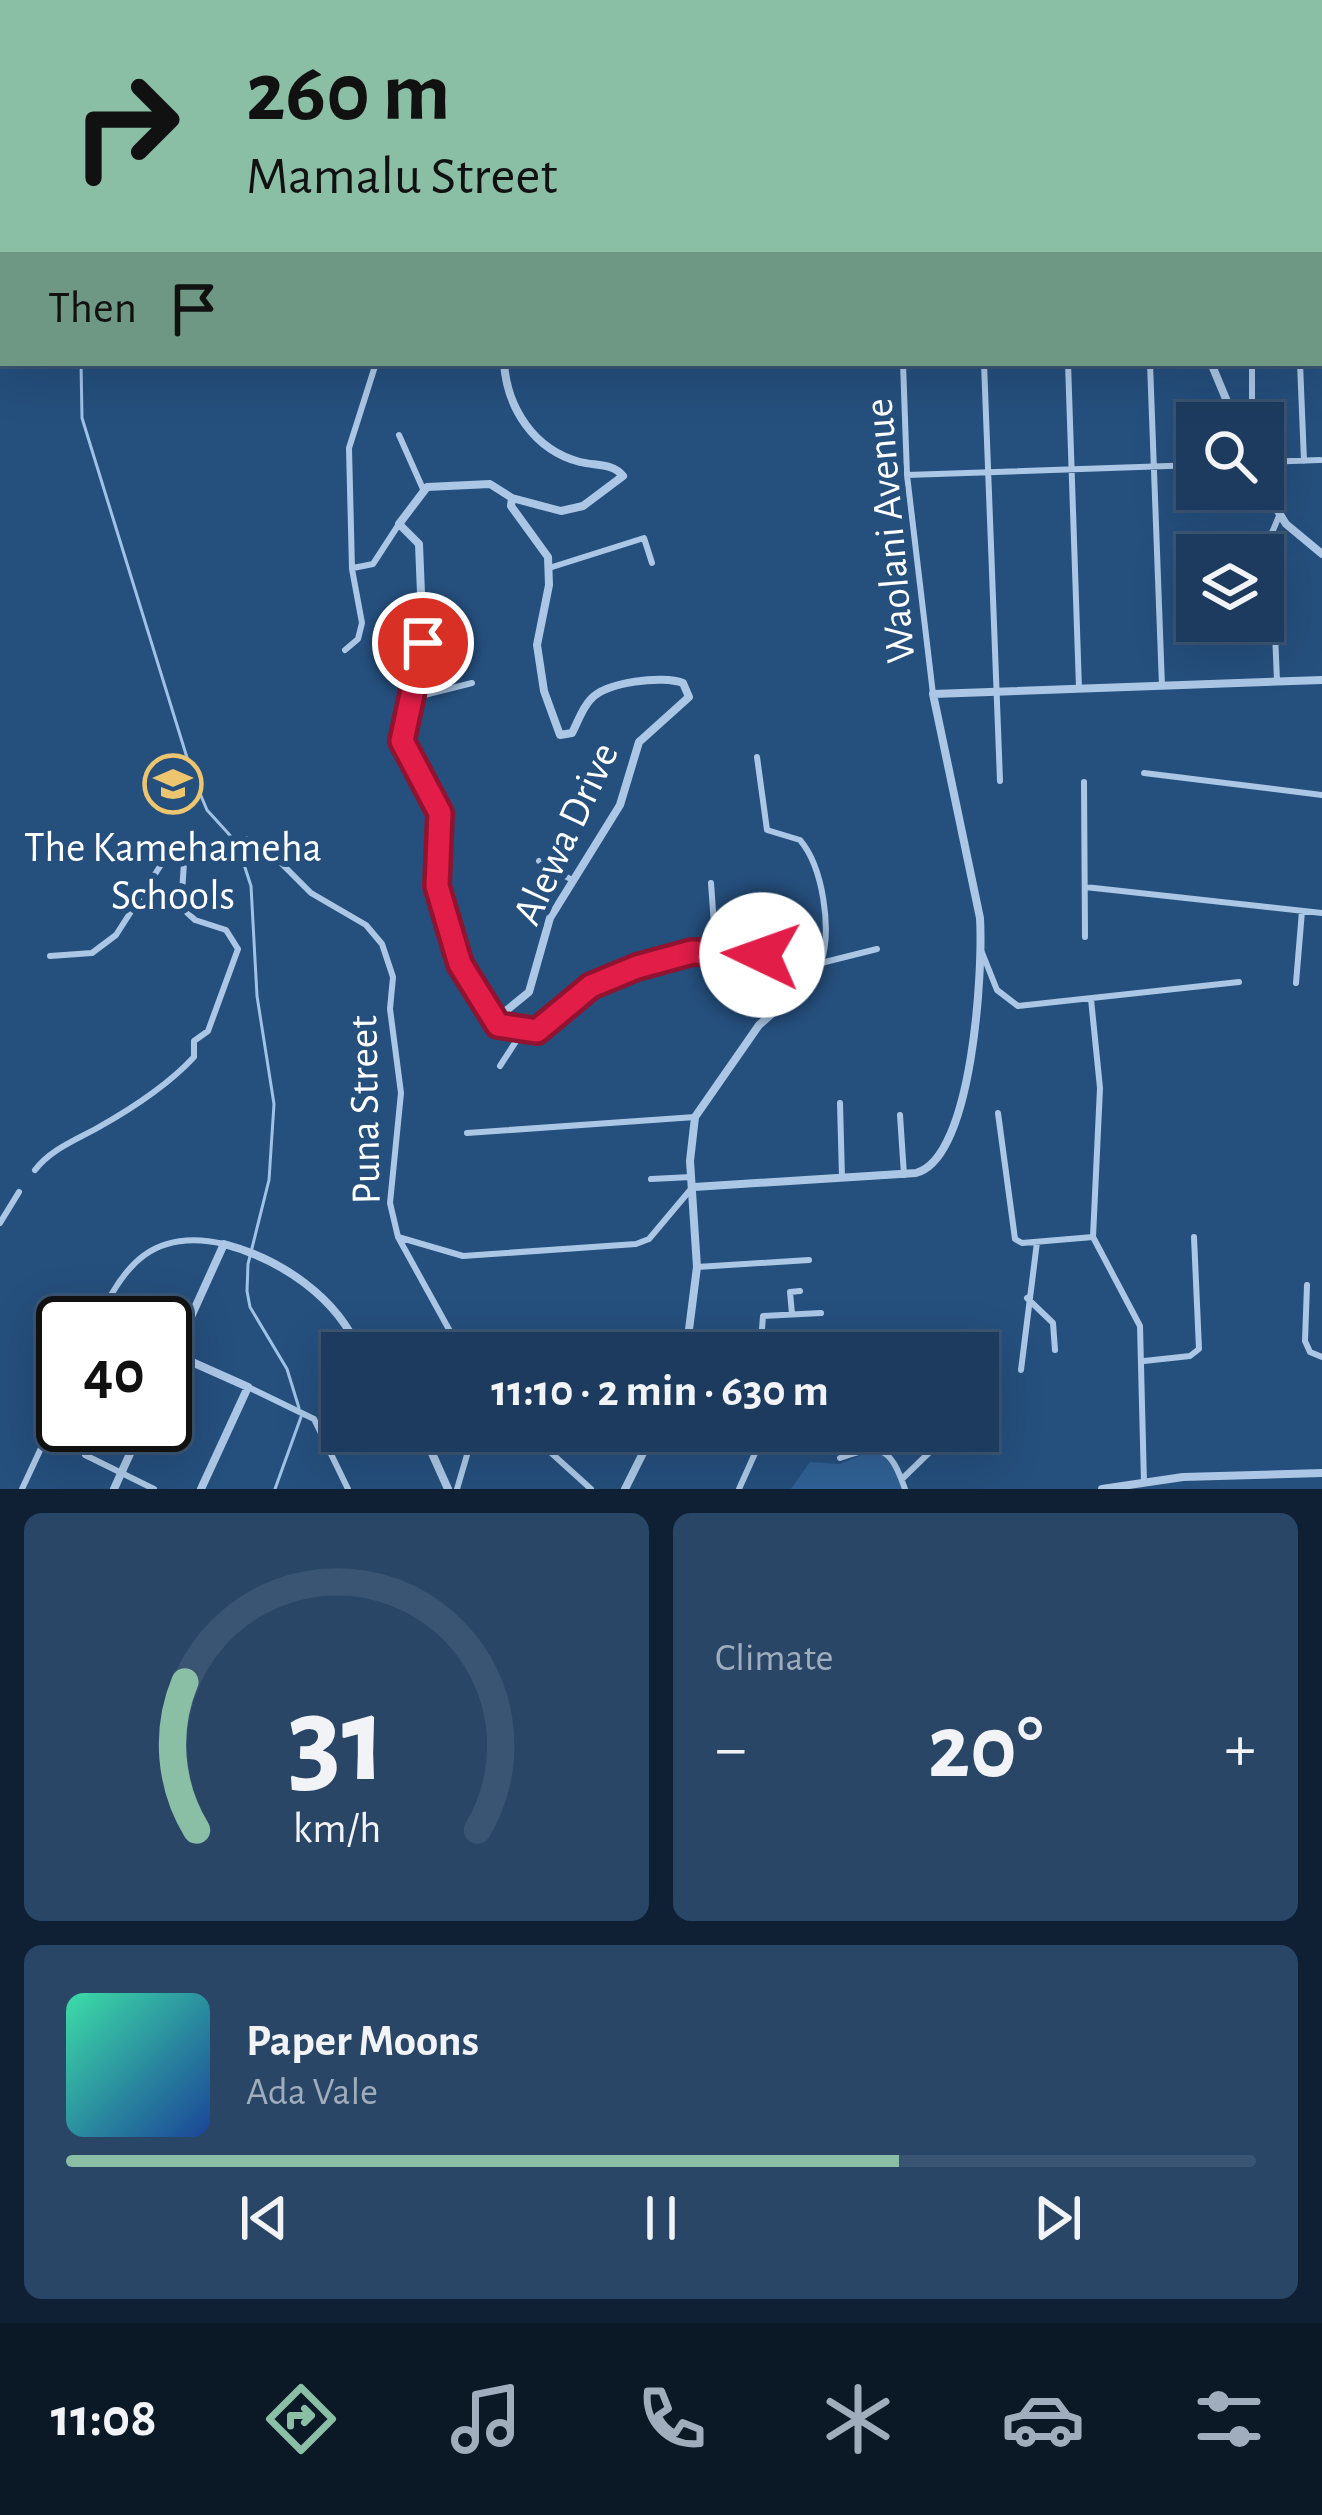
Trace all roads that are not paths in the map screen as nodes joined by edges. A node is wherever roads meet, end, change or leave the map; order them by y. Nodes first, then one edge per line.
1 (375, 366) edge
2 (504, 366) edge
3 (903, 366) edge
4 (984, 366) edge
5 (1068, 366) edge
6 (1150, 366) edge
7 (1211, 366) edge
8 (1252, 366) edge
9 (1300, 366) edge
10 (1227, 402) edge
11 (1252, 402) edge
12 (399, 435) dead end
13 (1320, 460) edge
14 (1284, 461) edge
15 (1304, 461) junction
16 (1176, 466) edge
17 (1154, 467) junction
18 (1072, 469) junction
19 (988, 473) junction
20 (907, 475) junction
21 (423, 490) junction
22 (512, 498) junction
23 (1276, 510) edge
24 (1279, 516) junction
25 (399, 524) junction
26 (1322, 554) edge
27 (652, 563) dead end
28 (352, 568) junction
29 (549, 568) junction
30 (345, 650) dead end
31 (1322, 680) edge
32 (1277, 681) junction
33 (472, 682) dead end
34 (1162, 686) junction
35 (1079, 688) junction
36 (996, 692) junction
37 (933, 694) junction
38 (408, 699) junction
39 (758, 757) dead end
40 (1144, 773) dead end
41 (1000, 781) dead end
42 (1084, 782) dead end
43 (1322, 795) edge
44 (185, 848) junction
45 (539, 861) dead end
46 (572, 880) junction
47 (711, 883) dead end
48 (1085, 887) junction
49 (1302, 911) junction
50 (1322, 914) edge
51 (1085, 937) dead end
52 (877, 949) dead end
53 (981, 950) junction
54 (716, 952) junction
55 (50, 956) dead end
56 (821, 963) junction
57 (1239, 982) dead end
58 (1296, 983) dead end
59 (1090, 999) junction
60 (496, 1019) junction
61 (521, 1032) junction
62 (500, 1066) dead end
63 (840, 1103) dead end
64 (998, 1113) dead end
65 (900, 1115) dead end
66 (694, 1118) junction
67 (466, 1133) dead end
68 (35, 1170) dead end
69 (904, 1174) junction
70 (842, 1178) junction
71 (651, 1179) dead end
72 (692, 1182) junction
73 (20, 1192) dead end
74 (0, 1223) edge
75 (398, 1237) junction
76 (1093, 1237) junction
77 (1195, 1237) dead end
78 (1037, 1242) junction
79 (224, 1244) junction
80 (809, 1260) dead end
81 (697, 1267) junction
82 (1307, 1285) dead end
83 (800, 1291) dead end
84 (110, 1296) edge
85 (1027, 1298) junction
86 (821, 1313) dead end
87 (192, 1314) edge
88 (792, 1316) junction
89 (352, 1332) edge
90 (451, 1332) edge
91 (689, 1332) edge
92 (762, 1332) edge
93 (1055, 1350) dead end
94 (1322, 1357) edge
95 (1144, 1361) junction
96 (192, 1362) edge
97 (1021, 1370) dead end
98 (248, 1387) junction
99 (39, 1452) edge
100 (131, 1452) edge
101 (433, 1452) edge
102 (467, 1452) edge
103 (550, 1452) edge
104 (644, 1452) edge
105 (756, 1452) edge
106 (931, 1452) edge
107 (85, 1454) dead end
108 (840, 1458) dead end
109 (122, 1473) junction
110 (1322, 1473) edge
111 (1183, 1478) junction
112 (902, 1479) junction
113 (1144, 1483) junction
114 (22, 1489) edge
115 (114, 1489) edge
116 (154, 1489) edge
117 (201, 1489) edge
118 (348, 1489) edge
119 (452, 1489) edge
120 (591, 1489) edge
121 (625, 1489) edge
122 (739, 1489) edge
123 (905, 1489) edge
124 (1102, 1489) edge
125 (1183, 1489) edge

1 - 28 street
2 - 22 street
3 - 20 street, Waolani Avenue
4 - 19 street
5 - 18 street
6 - 17 street
7 - 10 street
8 - 11 street
9 - 15 street
12 - 21 street
13 - 15 street
14 - 15 street
16 - 17 street
17 - 18 street
17 - 34 street
18 - 19 street
18 - 35 street
19 - 20 street
19 - 36 street
20 - 37 street, Waolani Avenue
21 - 22 street
21 - 25 street
22 - 29 street
23 - 24 street
24 - 26 street
24 - 32 street
25 - 28 street
25 - 38 street
27 - 29 street
28 - 30 street
29 - 46 street, Alewa Drive
31 - 32 street
32 - 34 street
33 - 38 street
34 - 35 street
35 - 36 street
36 - 37 street
36 - 41 street
37 - 53 street
38 - 60 street
39 - 56 street
40 - 43 street
42 - 48 street
44 - 55 street
44 - 68 street
44 - 75 street, Puna Street
45 - 46 street
46 - 60 street, Alewa Drive
47 - 54 street
48 - 49 street
48 - 51 street
49 - 50 street
49 - 58 street
52 - 56 street
53 - 59 street
53 - 69 street
54 - 56 street
54 - 61 street
56 - 66 street
57 - 59 street
59 - 76 street
60 - 61 street
61 - 62 street
63 - 70 street
64 - 78 street
65 - 69 street
66 - 67 street
66 - 72 street
69 - 70 street
70 - 72 street
71 - 72 street
72 - 75 street
72 - 81 street
73 - 74 street
75 - 90 street, Puna Street
76 - 78 street
76 - 95 street
77 - 95 street
78 - 85 street
79 - 84 street
79 - 87 street
79 - 89 street
80 - 81 street
81 - 91 street
82 - 94 street
83 - 88 street
85 - 93 street
85 - 97 street
86 - 88 street
88 - 92 street
95 - 113 street
96 - 98 street
98 - 117 street
98 - 118 street
99 - 114 street
100 - 109 street
101 - 119 street
102 - 119 street
103 - 120 street
104 - 121 street
105 - 122 street
106 - 112 street
107 - 109 street
108 - 112 street
109 - 115 street
109 - 116 street
110 - 111 street
111 - 113 street
111 - 125 street
112 - 123 street
113 - 124 street

